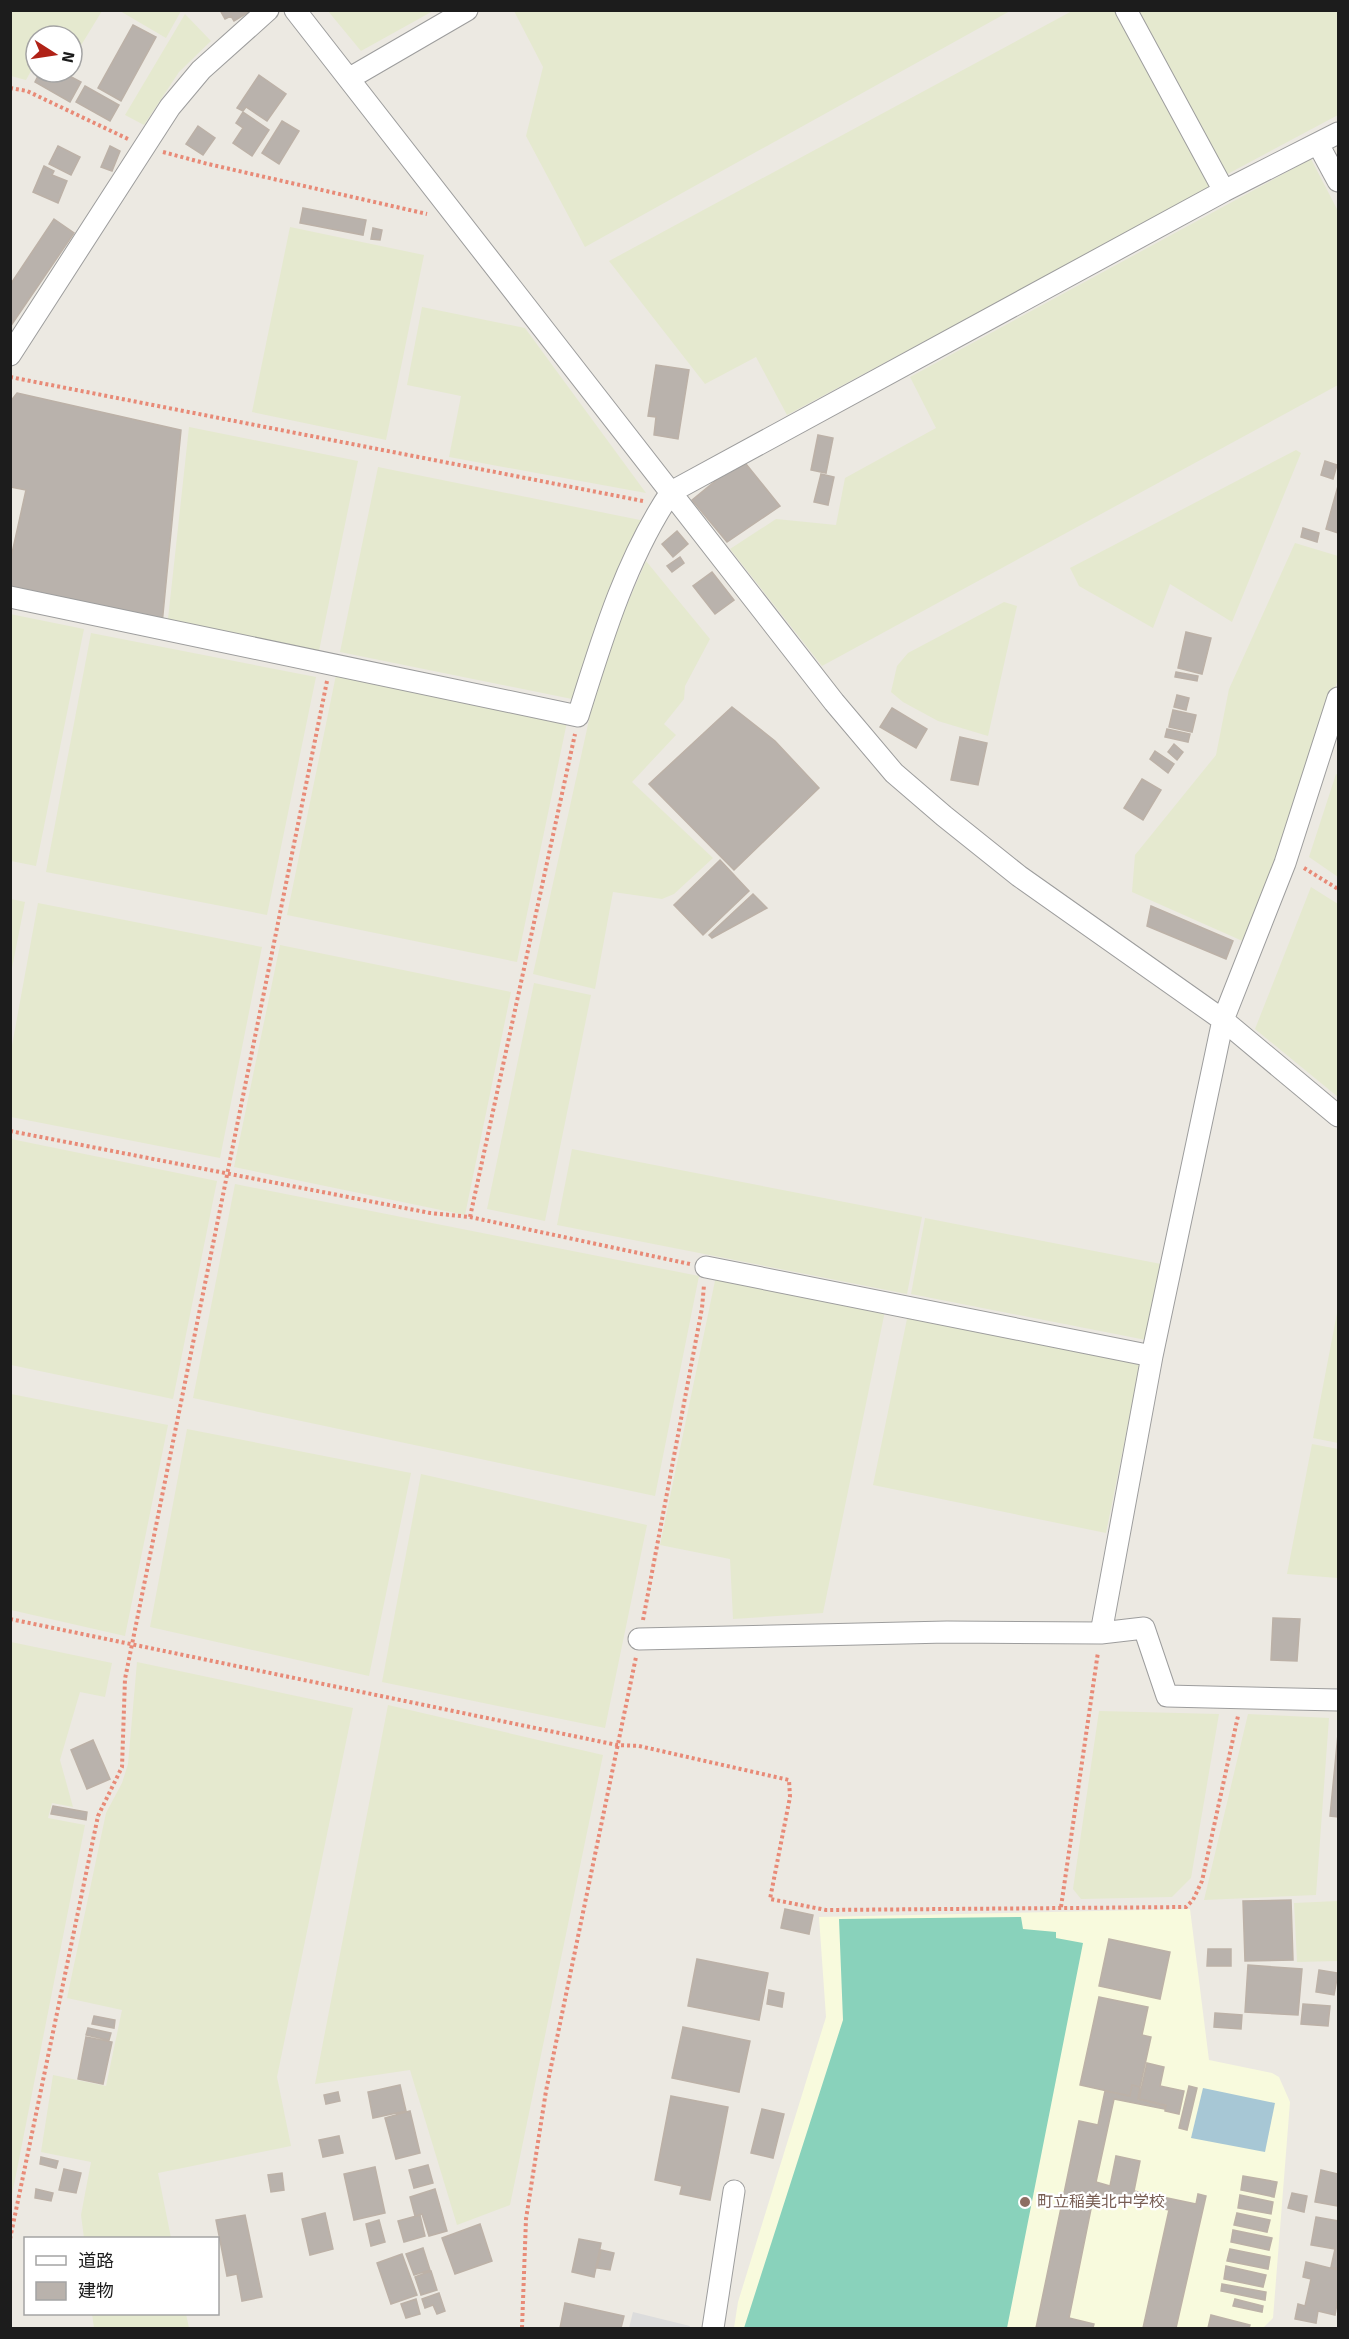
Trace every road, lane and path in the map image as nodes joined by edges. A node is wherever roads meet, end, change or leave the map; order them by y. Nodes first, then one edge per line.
1 (268, 10) edge
2 (296, 10) edge
3 (467, 10) edge
4 (1126, 10) edge
5 (350, 78) junction
6 (10, 88) edge
7 (1338, 133) edge
8 (1318, 144) junction
9 (146, 147) junction
10 (1338, 181) edge
11 (1224, 191) junction
12 (458, 215) junction
13 (10, 355) edge
14 (10, 377) edge
15 (667, 499) junction
16 (10, 597) edge
17 (331, 663) junction
18 (1338, 698) edge
19 (578, 716) junction
20 (1285, 863) junction
21 (1338, 889) edge
22 (1223, 1020) junction
23 (1338, 1116) edge
24 (10, 1131) edge
25 (226, 1173) junction
26 (470, 1217) junction
27 (705, 1267) junction
28 (1152, 1356) junction
29 (10, 1619) edge
30 (1101, 1633) junction
31 (639, 1639) junction
32 (133, 1643) junction
33 (1243, 1697) junction
34 (1338, 1700) edge
35 (617, 1745) junction
36 (1061, 1907) junction
37 (734, 2191) dead end
38 (10, 2239) edge
39 (522, 2328) edge
40 (714, 2328) edge

1 - 9 street
2 - 5 street
3 - 5 street
4 - 11 street
5 - 12 street
6 - 9 path
7 - 8 street
8 - 10 street
8 - 11 street
9 - 12 path
9 - 13 street
11 - 15 street
12 - 15 street
14 - 15 path
15 - 19 street
15 - 22 street
16 - 17 street
17 - 19 street
17 - 25 path
18 - 20 street
19 - 26 path
20 - 21 path
20 - 22 street
22 - 23 street
22 - 28 street
24 - 25 path
25 - 26 path
25 - 32 path
26 - 27 path
27 - 28 street
27 - 31 path
28 - 30 street
29 - 32 path
30 - 31 street
30 - 33 street
30 - 36 path
31 - 35 path
32 - 35 path
32 - 38 path
33 - 34 street
33 - 36 path
35 - 36 path
35 - 39 path
37 - 40 street

